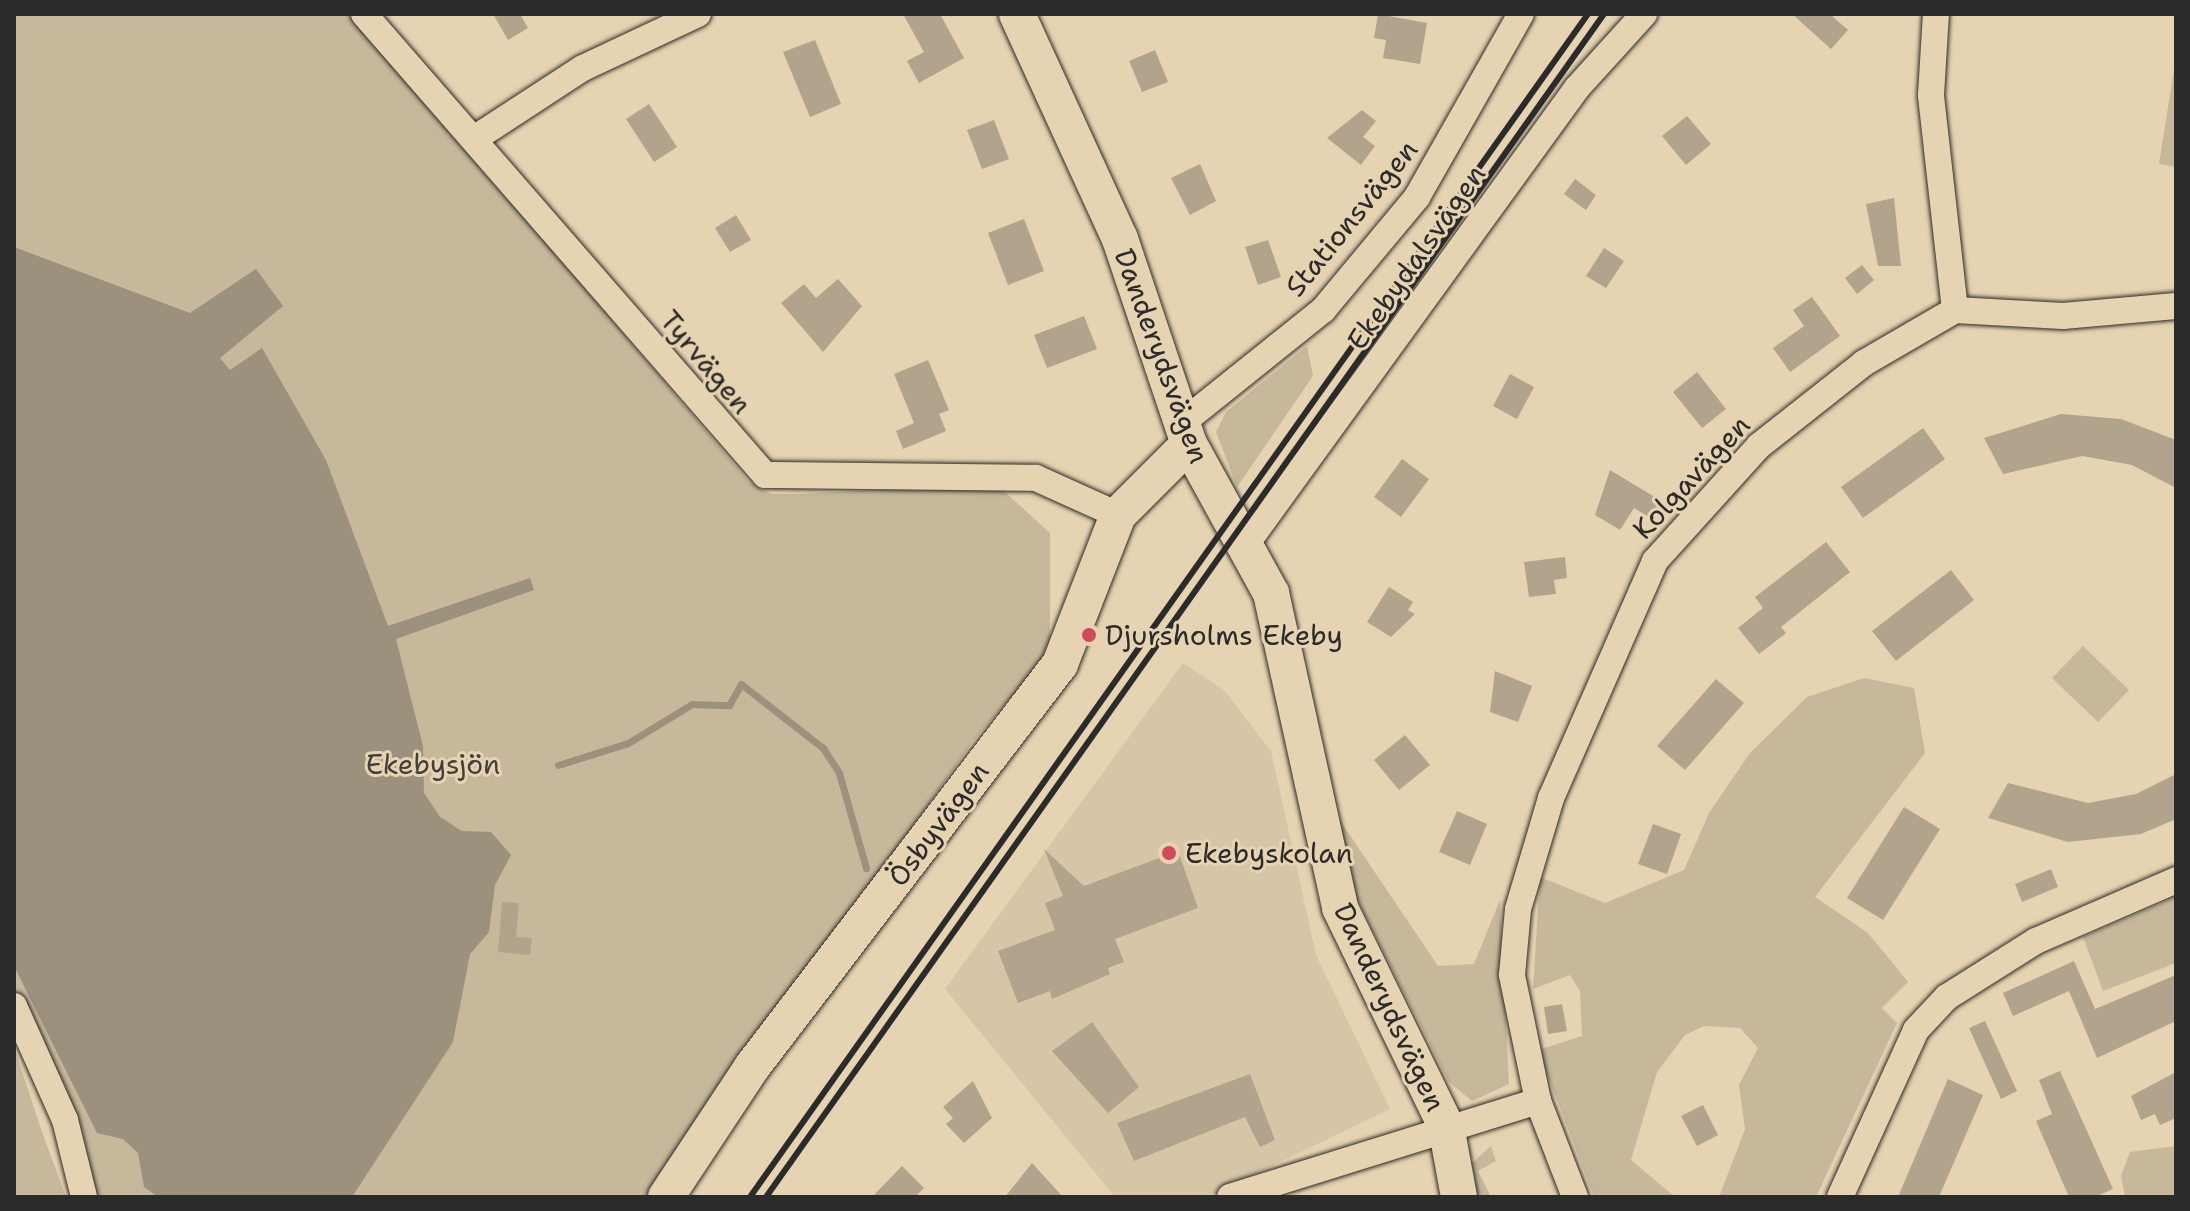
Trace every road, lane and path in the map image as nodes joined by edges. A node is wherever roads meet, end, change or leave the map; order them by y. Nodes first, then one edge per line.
1 (364, 14) edge
2 (698, 14) edge
3 (1017, 14) edge
4 (1521, 14) edge
5 (1644, 14) edge
6 (1936, 14) edge
7 (668, 20) edge
8 (477, 137) junction
9 (2176, 306) edge
10 (1955, 310) junction
11 (1186, 434) junction
12 (1118, 515) junction
13 (1247, 543) junction
14 (2176, 880) edge
15 (14, 1006) edge
16 (1538, 1101) junction
17 (1446, 1126) junction
18 (84, 1197) edge
19 (666, 1197) edge
20 (1230, 1197) edge
21 (1459, 1197) edge
22 (1575, 1197) edge
23 (1840, 1197) edge

1 - 8 street, Tyrvägen
2 - 7 street
3 - 11 street, Danderydsvägen
4 - 11 street, Stationsvägen
5 - 13 street, Ekebydalsvägen
6 - 10 street
7 - 8 street
8 - 12 street, Tyrvägen
9 - 10 street
10 - 16 street, Kolgavägen
11 - 12 street, Ösbyvägen
11 - 13 street, Danderydsvägen
12 - 19 street, Ösbyvägen
13 - 17 street, Danderydsvägen
14 - 23 street
15 - 18 street
16 - 17 street
16 - 22 street, Kolgavägen
17 - 20 street
17 - 21 street, Danderydsvägen

